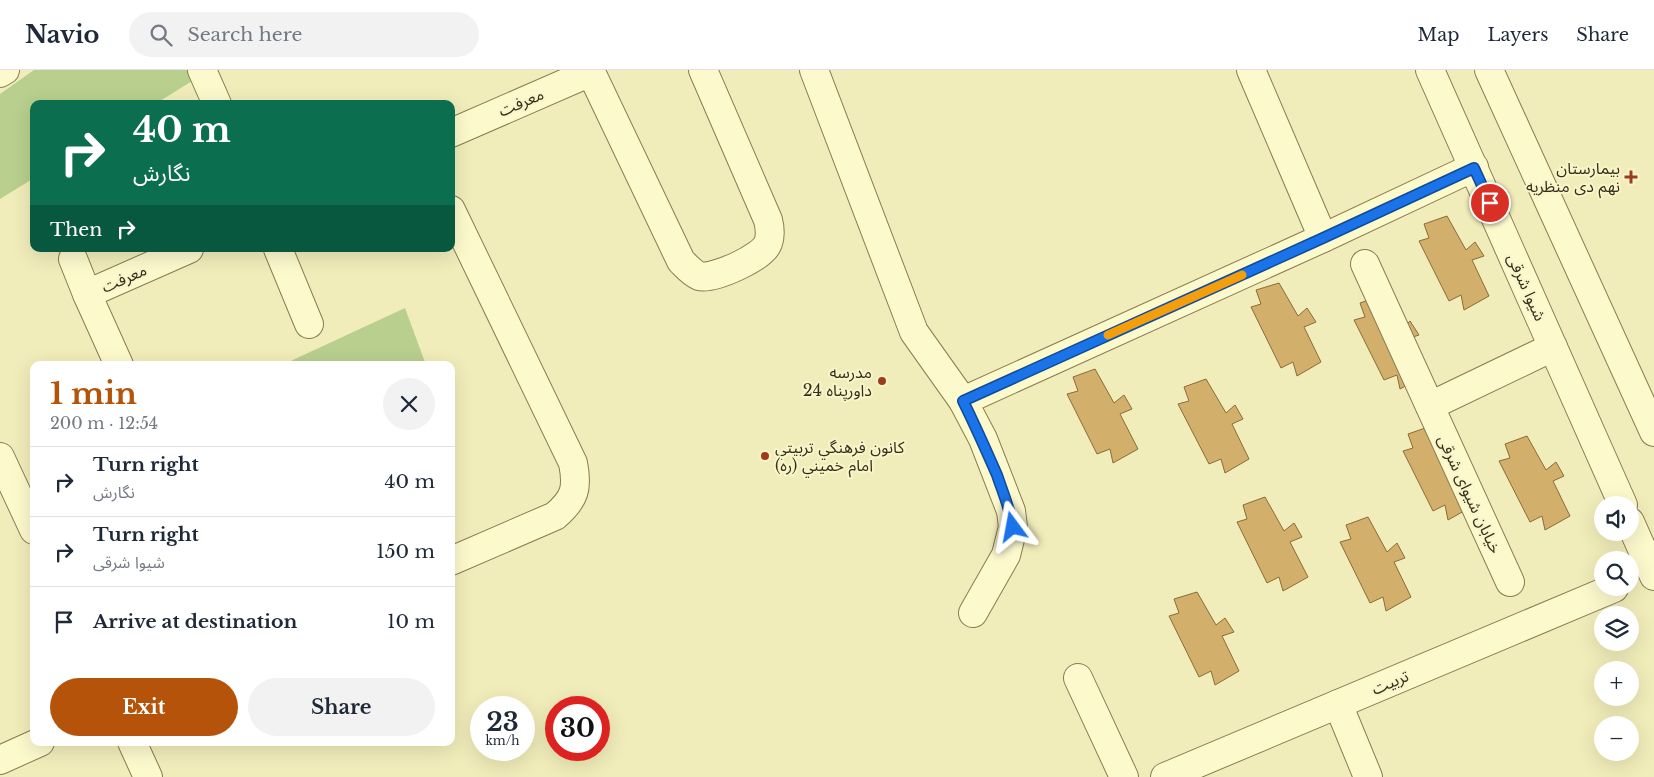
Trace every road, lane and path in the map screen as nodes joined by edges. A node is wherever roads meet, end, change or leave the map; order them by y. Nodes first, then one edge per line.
1 (5, 70) edge
2 (202, 70) edge
3 (703, 70) edge
4 (814, 70) edge
5 (1251, 70) edge
6 (1430, 70) edge
7 (1489, 70) edge
8 (591, 71) edge
9 (0, 73) edge
10 (214, 100) edge
11 (455, 131) edge
12 (1474, 168) junction
13 (455, 218) edge
14 (1323, 238) junction
15 (182, 252) edge
16 (279, 252) edge
17 (73, 259) dead end
18 (1364, 264) dead end
19 (87, 294) junction
20 (309, 324) dead end
21 (1553, 347) junction
22 (117, 361) edge
23 (963, 401) junction
24 (1430, 406) junction
25 (1654, 432) edge
26 (0, 457) edge
27 (1618, 496) edge
28 (30, 521) edge
29 (1635, 541) edge
30 (455, 559) edge
31 (1645, 576) edge
32 (1510, 582) dead end
33 (1595, 596) edge
34 (973, 613) dead end
35 (1078, 678) dead end
36 (1338, 704) junction
37 (31, 746) edge
38 (134, 746) edge
39 (0, 760) edge
40 (148, 777) edge
41 (1124, 777) edge
42 (1165, 777) edge
43 (1368, 777) edge

1 - 9 street
2 - 10 street
3 - 8 street
4 - 23 street
5 - 14 street
6 - 12 street, شیوا شرقی
7 - 25 street
8 - 11 street, معرفت
12 - 14 street
12 - 21 street, شیوا شرقی
13 - 30 street
14 - 23 street
15 - 19 street, معرفت
16 - 20 street
17 - 19 street
18 - 24 street, خیابان شیوای شرقی
19 - 22 street
21 - 24 street
21 - 27 street, شیوا شرقی
23 - 34 street
24 - 32 street, خیابان شیوای شرقی
26 - 28 street
29 - 31 street
33 - 36 street, تربیت
35 - 41 street
36 - 42 street, تربیت
36 - 43 street
37 - 39 street
38 - 40 street

